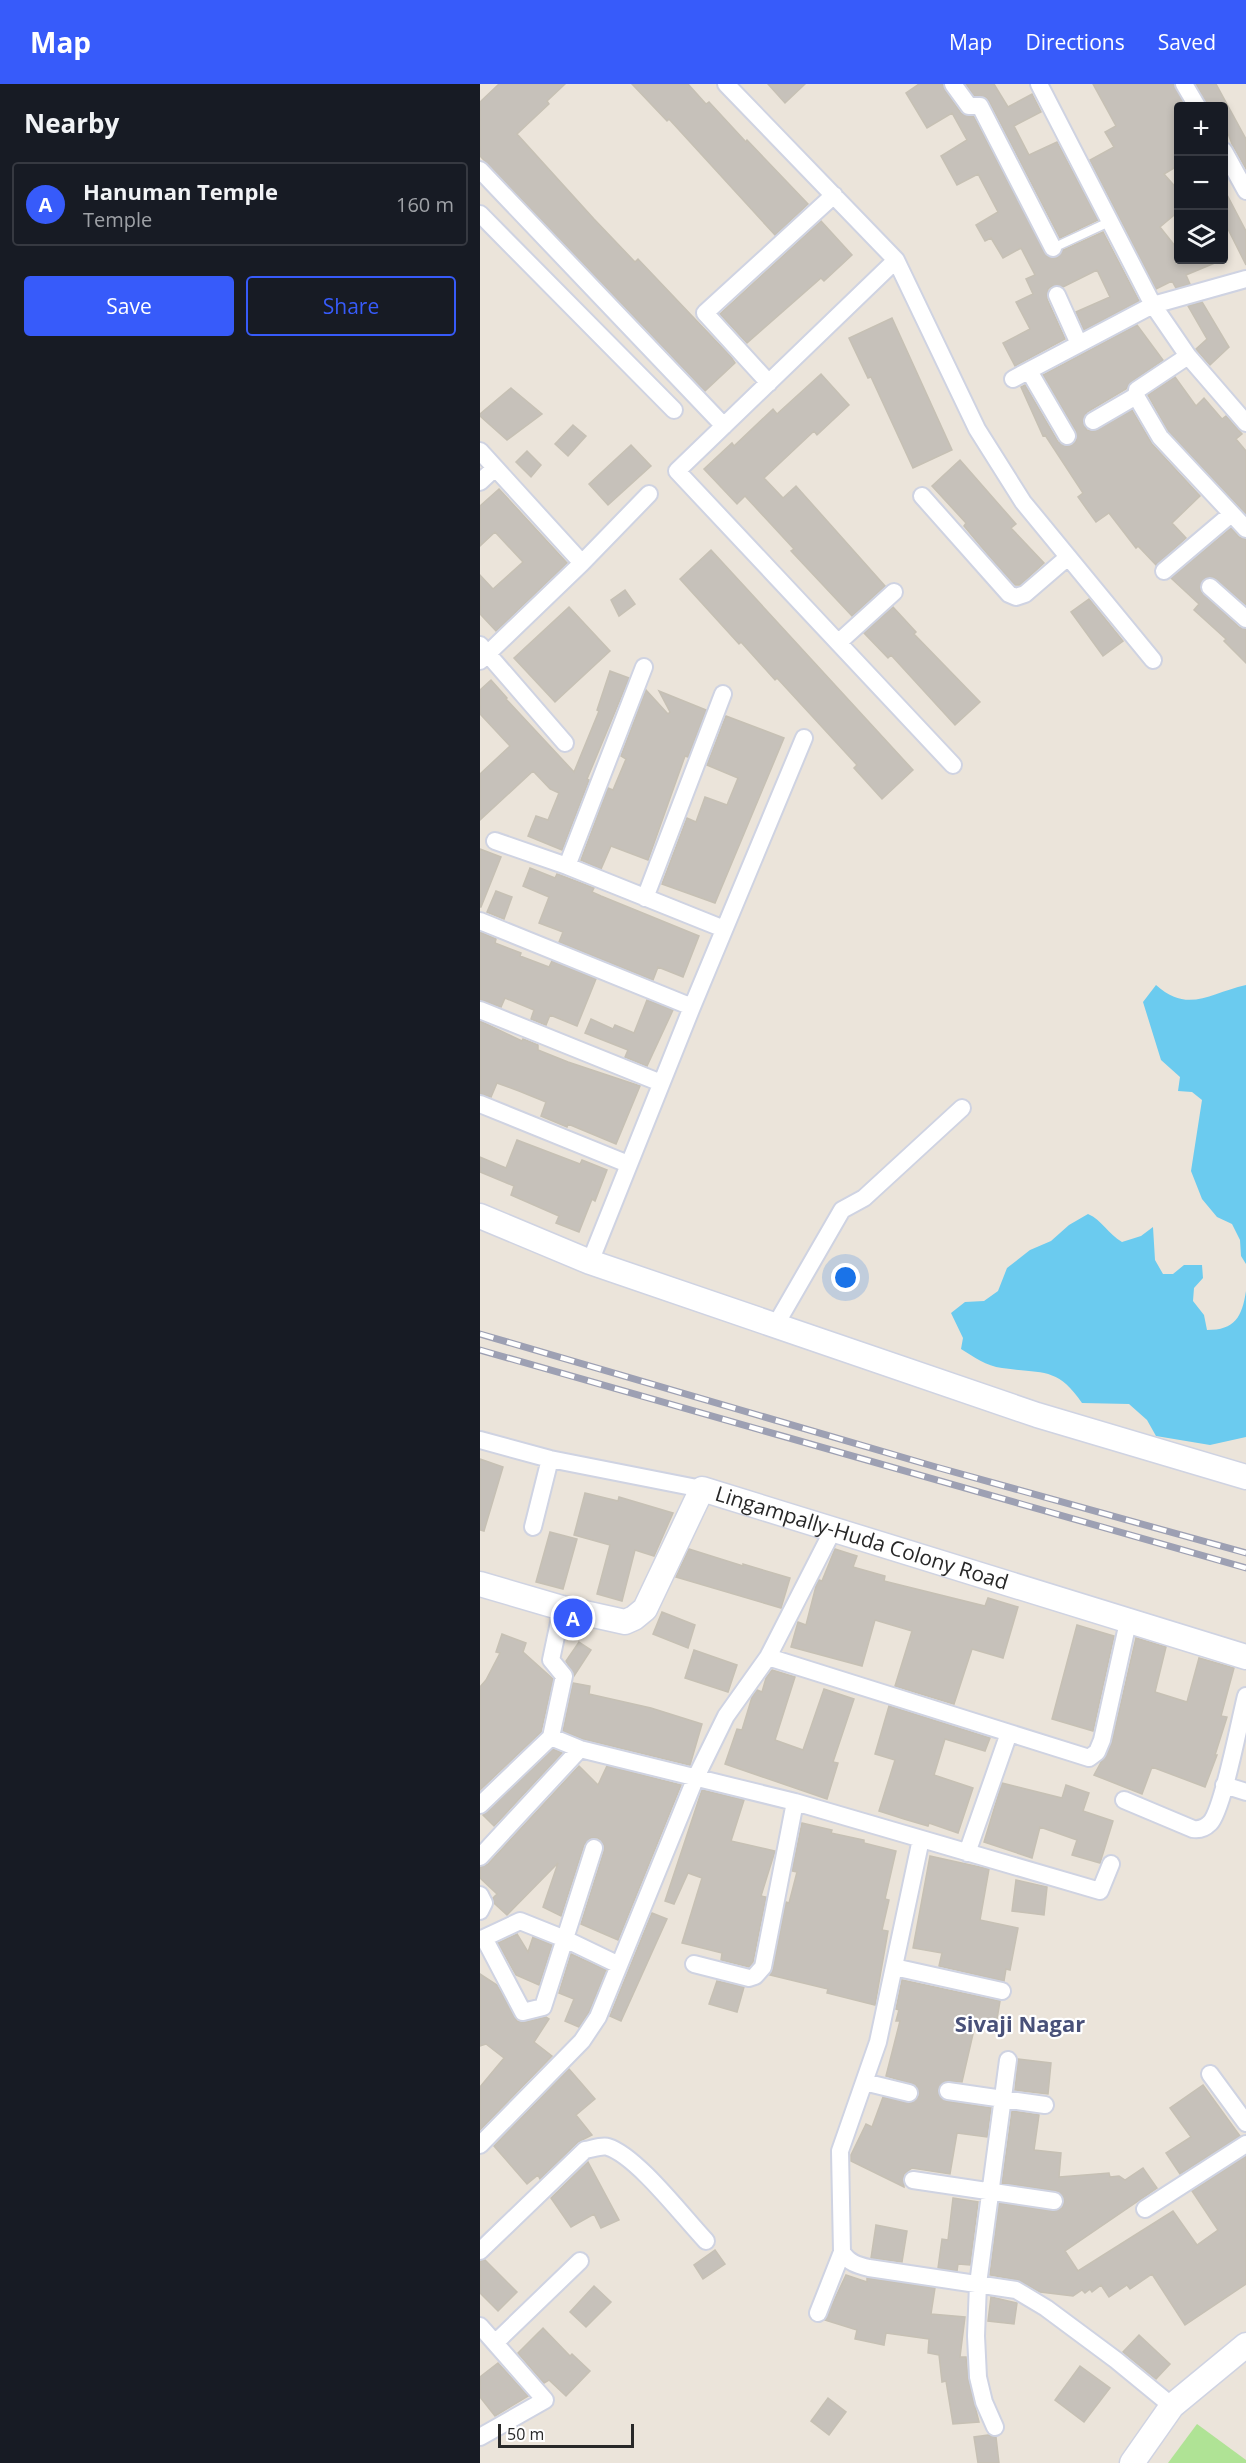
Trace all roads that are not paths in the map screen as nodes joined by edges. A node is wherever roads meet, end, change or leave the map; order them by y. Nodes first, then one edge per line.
1 (726, 84) edge
2 (953, 84) edge
3 (1039, 84) edge
4 (1184, 84) edge
5 (1195, 102) edge
6 (1227, 156) edge
7 (480, 170) edge
8 (1246, 191) edge
9 (834, 195) junction
10 (480, 214) edge
11 (1109, 222) junction
12 (1053, 248) joint
13 (896, 260) junction
14 (1246, 279) edge
15 (1057, 295) dead end
16 (1153, 305) junction
17 (1079, 344) junction
18 (1188, 356) junction
19 (1029, 371) junction
20 (1013, 379) dead end
21 (769, 382) junction
22 (1136, 396) junction
23 (674, 410) dead end
24 (1093, 421) dead end
25 (1246, 423) edge
26 (724, 426) junction
27 (1067, 436) dead end
28 (480, 451) edge
29 (495, 468) junction
30 (480, 482) edge
31 (648, 494) dead end
32 (922, 495) dead end
33 (1230, 514) junction
34 (1246, 529) edge
35 (1068, 557) junction
36 (582, 563) junction
37 (1164, 571) dead end
38 (1210, 587) dead end
39 (894, 592) dead end
40 (1246, 619) edge
41 (839, 642) junction
42 (483, 653) edge
43 (1153, 660) dead end
44 (644, 667) dead end
45 (723, 694) dead end
46 (804, 738) dead end
47 (565, 742) dead end
48 (953, 765) dead end
49 (495, 841) dead end
50 (567, 866) junction
51 (645, 898) junction
52 (480, 921) edge
53 (724, 929) junction
54 (692, 1007) junction
55 (480, 1010) edge
56 (660, 1083) junction
57 (480, 1104) edge
58 (962, 1108) dead end
59 (628, 1164) junction
60 (480, 1216) edge
61 (590, 1262) junction
62 (776, 1326) junction
63 (480, 1440) edge
64 (550, 1459) junction
65 (1246, 1477) edge
66 (702, 1489) junction
67 (533, 1527) dead end
68 (834, 1528) junction
69 (480, 1584) edge
70 (562, 1608) junction
71 (1128, 1622) junction
72 (768, 1657) junction
73 (1246, 1657) edge
74 (1246, 1696) edge
75 (1009, 1733) junction
76 (551, 1737) junction
77 (580, 1749) junction
78 (696, 1778) junction
79 (1224, 1785) junction
80 (1246, 1792) edge
81 (1124, 1800) dead end
82 (795, 1802) junction
83 (480, 1805) edge
84 (921, 1839) junction
85 (594, 1848) dead end
86 (967, 1853) junction
87 (480, 1857) edge
88 (1111, 1864) dead end
89 (480, 1895) edge
90 (480, 1911) edge
91 (482, 1938) edge
92 (565, 1939) junction
93 (694, 1964) dead end
94 (619, 1965) junction
95 (894, 1967) junction
96 (1002, 1991) dead end
97 (1008, 2060) dead end
98 (1210, 2074) dead end
99 (864, 2082) junction
100 (948, 2091) dead end
101 (909, 2093) dead end
102 (1003, 2098) junction
103 (1045, 2105) dead end
104 (1246, 2123) edge
105 (1246, 2144) edge
106 (480, 2145) edge
107 (913, 2180) dead end
108 (991, 2190) junction
109 (1054, 2201) dead end
110 (1145, 2210) dead end
111 (706, 2241) dead end
112 (480, 2251) edge
113 (842, 2252) junction
114 (580, 2261) dead end
115 (978, 2284) junction
116 (818, 2313) dead end
117 (480, 2326) edge
118 (495, 2343) junction
119 (1246, 2345) edge
120 (1172, 2406) junction
121 (994, 2427) dead end
122 (480, 2437) edge
123 (1132, 2463) edge

1 - 9 street
2 - 12 street
3 - 11 street
4 - 5 street
6 - 8 street
7 - 26 street
9 - 13 street
9 - 21 street
10 - 23 street
11 - 12 lane
11 - 16 street
13 - 21 street
13 - 35 street
14 - 16 street
15 - 17 street
16 - 17 street
16 - 18 street
17 - 19 street
18 - 22 street
18 - 25 street
19 - 20 street
19 - 27 street
21 - 26 street
22 - 24 street
22 - 33 street
26 - 41 street
28 - 29 street
29 - 30 street
29 - 36 street
31 - 36 street
32 - 35 street
33 - 34 street
33 - 37 street
35 - 43 street
36 - 42 street
38 - 40 street
39 - 41 street
41 - 48 street
42 - 47 street
44 - 50 street
45 - 51 street
46 - 53 street
49 - 50 street
50 - 51 street
51 - 53 street
52 - 54 street
53 - 54 street
54 - 56 street
55 - 56 street
56 - 59 street
57 - 59 street
58 - 62 street
59 - 61 street
60 - 61 street
61 - 62 street
62 - 65 street
63 - 64 street
64 - 66 street
64 - 67 street
66 - 68 street, Lingampally-Huda Colony Road
66 - 70 street, Lingampally-Huda Colony Road
68 - 71 street, Lingampally-Huda Colony Road
68 - 72 street
69 - 70 street, Lingampally-Huda Colony Road
70 - 76 street
71 - 73 street, Lingampally-Huda Colony Road
71 - 75 street
72 - 75 street
72 - 78 street
74 - 79 street
75 - 86 street
76 - 77 street
76 - 83 street
77 - 78 street
77 - 87 street
78 - 82 street
78 - 94 street
79 - 80 street
79 - 81 street
82 - 84 street
82 - 93 street
84 - 86 street
84 - 95 street
85 - 92 street
86 - 88 street
89 - 90 street
91 - 92 street
91 - 92 street
92 - 94 street
94 - 106 street
95 - 96 street
95 - 99 street
97 - 102 street
98 - 104 street
99 - 101 street
99 - 113 street
100 - 102 street
102 - 103 street
102 - 108 street
105 - 110 street
107 - 108 street
108 - 109 street
108 - 115 street
111 - 112 street
113 - 115 street
113 - 116 street
114 - 118 street
115 - 120 street
115 - 121 street
117 - 118 street
118 - 122 street
119 - 120 street
120 - 123 street

